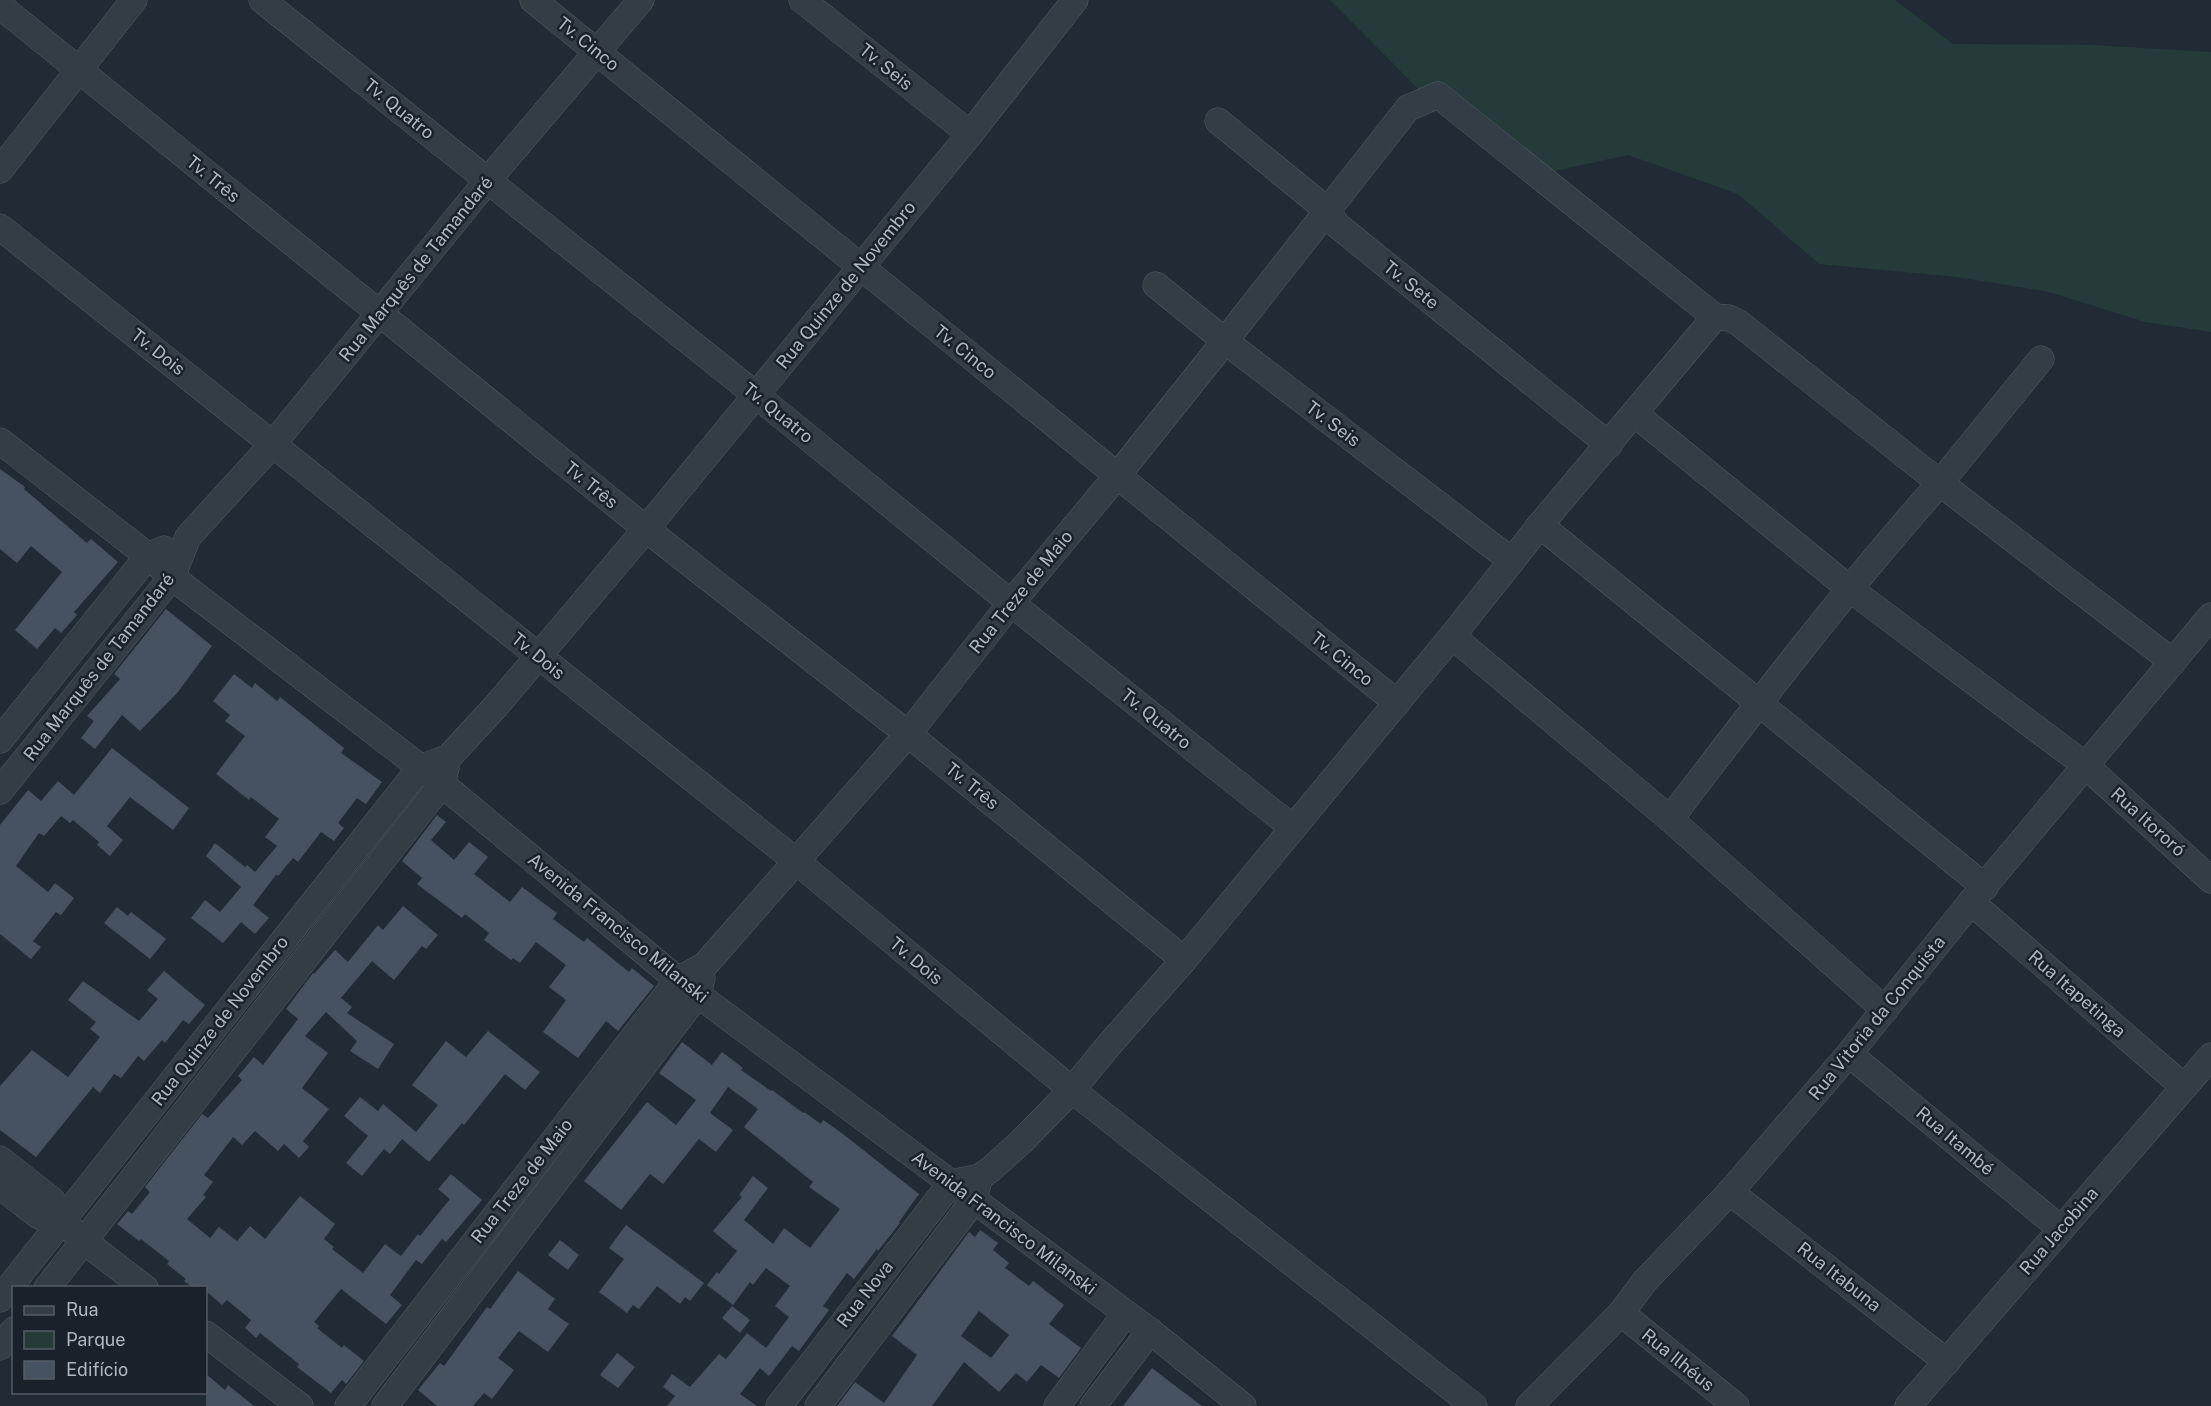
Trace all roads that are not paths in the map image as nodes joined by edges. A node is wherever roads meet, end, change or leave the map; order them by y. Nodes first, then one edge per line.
1 (134, 0) edge
2 (262, 0) edge
3 (533, 0) edge
4 (641, 0) edge
5 (802, 0) edge
6 (1074, 0) edge
7 (0, 6) edge
8 (598, 52) junction
9 (78, 70) junction
10 (1218, 121) dead end
11 (970, 134) junction
12 (0, 170) edge
13 (488, 180) junction
14 (1327, 210) junction
15 (0, 227) edge
16 (861, 267) junction
17 (1156, 285) dead end
18 (380, 314) junction
19 (1715, 317) junction
20 (1225, 341) junction
21 (2041, 359) dead end
22 (756, 395) junction
23 (1635, 414) junction
24 (0, 441) edge
25 (273, 444) junction
26 (1608, 445) junction
27 (1117, 476) junction
28 (1940, 483) junction
29 (1540, 525) junction
30 (646, 529) junction
31 (188, 537) junction
32 (148, 556) junction
33 (1512, 561) junction
34 (172, 577) junction
35 (1850, 589) junction
36 (1011, 603) junction
37 (2206, 632) edge
38 (1452, 636) junction
39 (538, 657) junction
40 (2173, 662) junction
41 (1760, 701) junction
42 (1396, 703) junction
43 (908, 734) junction
44 (0, 740) edge
45 (449, 757) junction
46 (2085, 765) junction
47 (420, 768) junction
48 (442, 784) junction
49 (0, 791) edge
50 (1670, 819) junction
51 (1293, 828) junction
52 (796, 861) junction
53 (2211, 880) edge
54 (1978, 894) junction
55 (1184, 960) junction
56 (688, 987) junction
57 (1885, 1011) junction
58 (1849, 1053) junction
59 (2211, 1056) edge
60 (2184, 1086) junction
61 (1072, 1090) junction
62 (0, 1159) edge
63 (951, 1182) junction
64 (0, 1186) edge
65 (977, 1189) junction
66 (1730, 1192) junction
67 (62, 1221) junction
68 (2061, 1228) junction
69 (84, 1241) junction
70 (48, 1286) edge
71 (144, 1286) edge
72 (0, 1299) edge
73 (1621, 1313) junction
74 (1125, 1314) junction
75 (1150, 1331) junction
76 (12, 1332) edge
77 (207, 1335) edge
78 (0, 1347) edge
79 (1947, 1362) junction
80 (300, 1406) edge
81 (348, 1406) edge
82 (385, 1406) edge
83 (779, 1406) edge
84 (818, 1406) edge
85 (1057, 1406) edge
86 (1093, 1406) edge
87 (1243, 1406) edge
88 (1474, 1406) edge
89 (1529, 1406) edge
90 (1736, 1406) edge
91 (1908, 1406) edge

1 - 9 street
2 - 13 street, Tv. Quatro
3 - 8 street, Tv. Cinco
4 - 8 street, Rua Marquês de Tamandaré
5 - 11 street, Tv. Seis
6 - 11 street, Rua Quinze de Novembro
7 - 9 street, Tv. Três
8 - 13 street, Rua Marquês de Tamandaré
8 - 16 street, Tv. Cinco
9 - 12 street
9 - 18 street, Tv. Três
10 - 14 street, Tv. Sete
11 - 16 street, Rua Quinze de Novembro
13 - 18 street, Rua Marquês de Tamandaré
13 - 22 street, Tv. Quatro
14 - 19 street, Rua Treze de Maio
14 - 20 street, Rua Treze de Maio
14 - 26 street, Tv. Sete
15 - 25 street, Tv. Dois
16 - 22 street, Rua Quinze de Novembro
16 - 27 street, Tv. Cinco
17 - 20 street, Tv. Seis
18 - 25 street, Rua Marquês de Tamandaré
18 - 30 street, Tv. Três
19 - 23 street, Rua Nova
19 - 28 street
20 - 27 street, Rua Treze de Maio
20 - 33 street, Tv. Seis
21 - 28 street
22 - 30 street, Rua Quinze de Novembro
22 - 36 street, Tv. Quatro
23 - 26 street, Rua Nova
23 - 35 street, Rua Itororó
24 - 32 street, Avenida Francisco Milanski
25 - 31 street, Rua Marquês de Tamandaré
25 - 39 street, Tv. Dois
26 - 29 street, Rua Nova
27 - 36 street, Rua Treze de Maio
27 - 42 street, Tv. Cinco
28 - 35 street
28 - 40 street
29 - 33 street, Rua Nova
29 - 41 street, Rua Itapetinga
30 - 39 street, Rua Quinze de Novembro
30 - 43 street, Tv. Três
31 - 32 street, Rua Marquês de Tamandaré
31 - 34 street, Rua Marquês de Tamandaré
32 - 34 street, Avenida Francisco Milanski
32 - 44 street, Rua Marquês de Tamandaré
33 - 38 street, Rua Nova
34 - 47 street, Avenida Francisco Milanski
34 - 49 street, Rua Marquês de Tamandaré
35 - 41 street
35 - 46 street, Rua Itororó
36 - 43 street, Rua Treze de Maio
36 - 51 street, Tv. Quatro
37 - 40 street, Rua Vitoria da Conquista
38 - 42 street, Rua Nova
38 - 50 street
39 - 45 street, Rua Quinze de Novembro
39 - 52 street, Tv. Dois
40 - 46 street, Rua Vitoria da Conquista
41 - 50 street
41 - 54 street, Rua Itapetinga
42 - 51 street, Rua Nova
43 - 52 street, Rua Treze de Maio
43 - 55 street, Tv. Três
45 - 47 street, Rua Quinze de Novembro
45 - 48 street, Rua Quinze de Novembro
46 - 53 street, Rua Itororó
46 - 54 street, Rua Vitoria da Conquista
47 - 48 street, Avenida Francisco Milanski
47 - 67 street, Rua Quinze de Novembro
48 - 56 street, Avenida Francisco Milanski
48 - 69 street, Rua Quinze de Novembro
50 - 57 street
51 - 55 street, Rua Nova
52 - 56 street, Rua Treze de Maio
52 - 61 street, Tv. Dois
54 - 57 street, Rua Vitoria da Conquista
54 - 60 street, Rua Itapetinga
55 - 61 street, Rua Nova
56 - 63 street, Avenida Francisco Milanski
56 - 81 street, Rua Treze de Maio
56 - 82 street, Rua Treze de Maio
57 - 58 street, Rua Vitoria da Conquista
58 - 66 street, Rua Vitoria da Conquista
58 - 68 street, Rua Itambé
59 - 60 street, Rua Jacobina
60 - 68 street, Rua Jacobina
61 - 65 street, Rua Nova
61 - 88 street, Tv. Dois
62 - 67 street
63 - 65 street, Avenida Francisco Milanski
63 - 83 street, Rua Nova
64 - 67 street
65 - 74 street, Avenida Francisco Milanski
65 - 84 street, Rua Nova
66 - 73 street, Rua Vitoria da Conquista
66 - 79 street, Rua Itabuna
67 - 69 street
67 - 72 street, Rua Quinze de Novembro
68 - 79 street, Rua Jacobina
69 - 70 street, Rua Quinze de Novembro
69 - 71 street
73 - 89 street, Rua Vitoria da Conquista
73 - 90 street, Rua Ilhéus
74 - 75 street, Avenida Francisco Milanski
74 - 85 street
75 - 86 street
75 - 87 street, Avenida Francisco Milanski
76 - 78 street
77 - 80 street
79 - 91 street, Rua Jacobina

